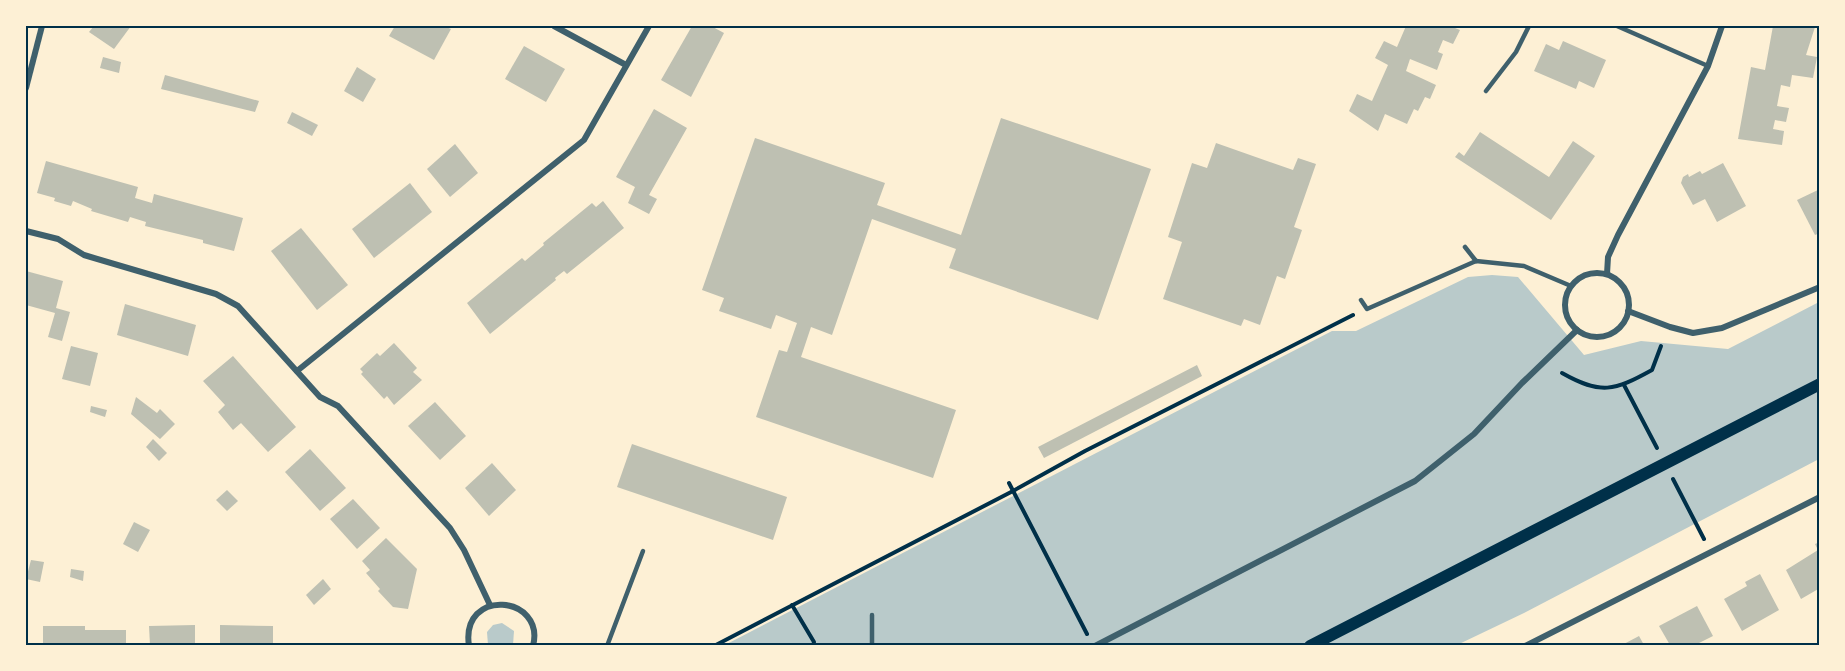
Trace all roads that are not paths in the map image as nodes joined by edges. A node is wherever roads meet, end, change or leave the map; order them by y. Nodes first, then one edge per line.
1 (42, 26) edge
2 (554, 26) edge
3 (649, 26) edge
4 (1529, 26) edge
5 (1617, 26) edge
6 (1722, 26) edge
7 (626, 65) junction
8 (1708, 66) junction
9 (26, 88) edge
10 (1486, 91) dead end
11 (26, 231) edge
12 (1465, 247) dead end
13 (1476, 261) junction
14 (1606, 274) junction
15 (1571, 286) junction
16 (1820, 287) edge
17 (1361, 300) dead end
18 (1628, 311) junction
19 (1577, 330) junction
20 (297, 371) junction
21 (1820, 384) edge
22 (1820, 497) edge
23 (642, 551) dead end
24 (490, 605) junction
25 (872, 615) dead end
26 (1544, 637) junction
27 (469, 645) edge
28 (533, 645) edge
29 (607, 645) edge
30 (872, 645) edge
31 (1095, 645) edge
32 (1310, 645) edge
33 (1525, 645) edge
34 (1547, 645) edge

1 - 9 street
2 - 7 street
3 - 7 street
4 - 10 lane
5 - 8 lane
6 - 8 street
7 - 20 street
8 - 14 street
11 - 20 street
12 - 13 lane
13 - 15 lane
13 - 17 lane
14 - 15 street
14 - 18 street
15 - 19 street
16 - 18 street
18 - 19 street
19 - 31 street
20 - 24 street
21 - 32 main road
22 - 26 street
23 - 29 lane
24 - 27 street
24 - 28 street
25 - 30 lane
26 - 33 street
26 - 34 street

